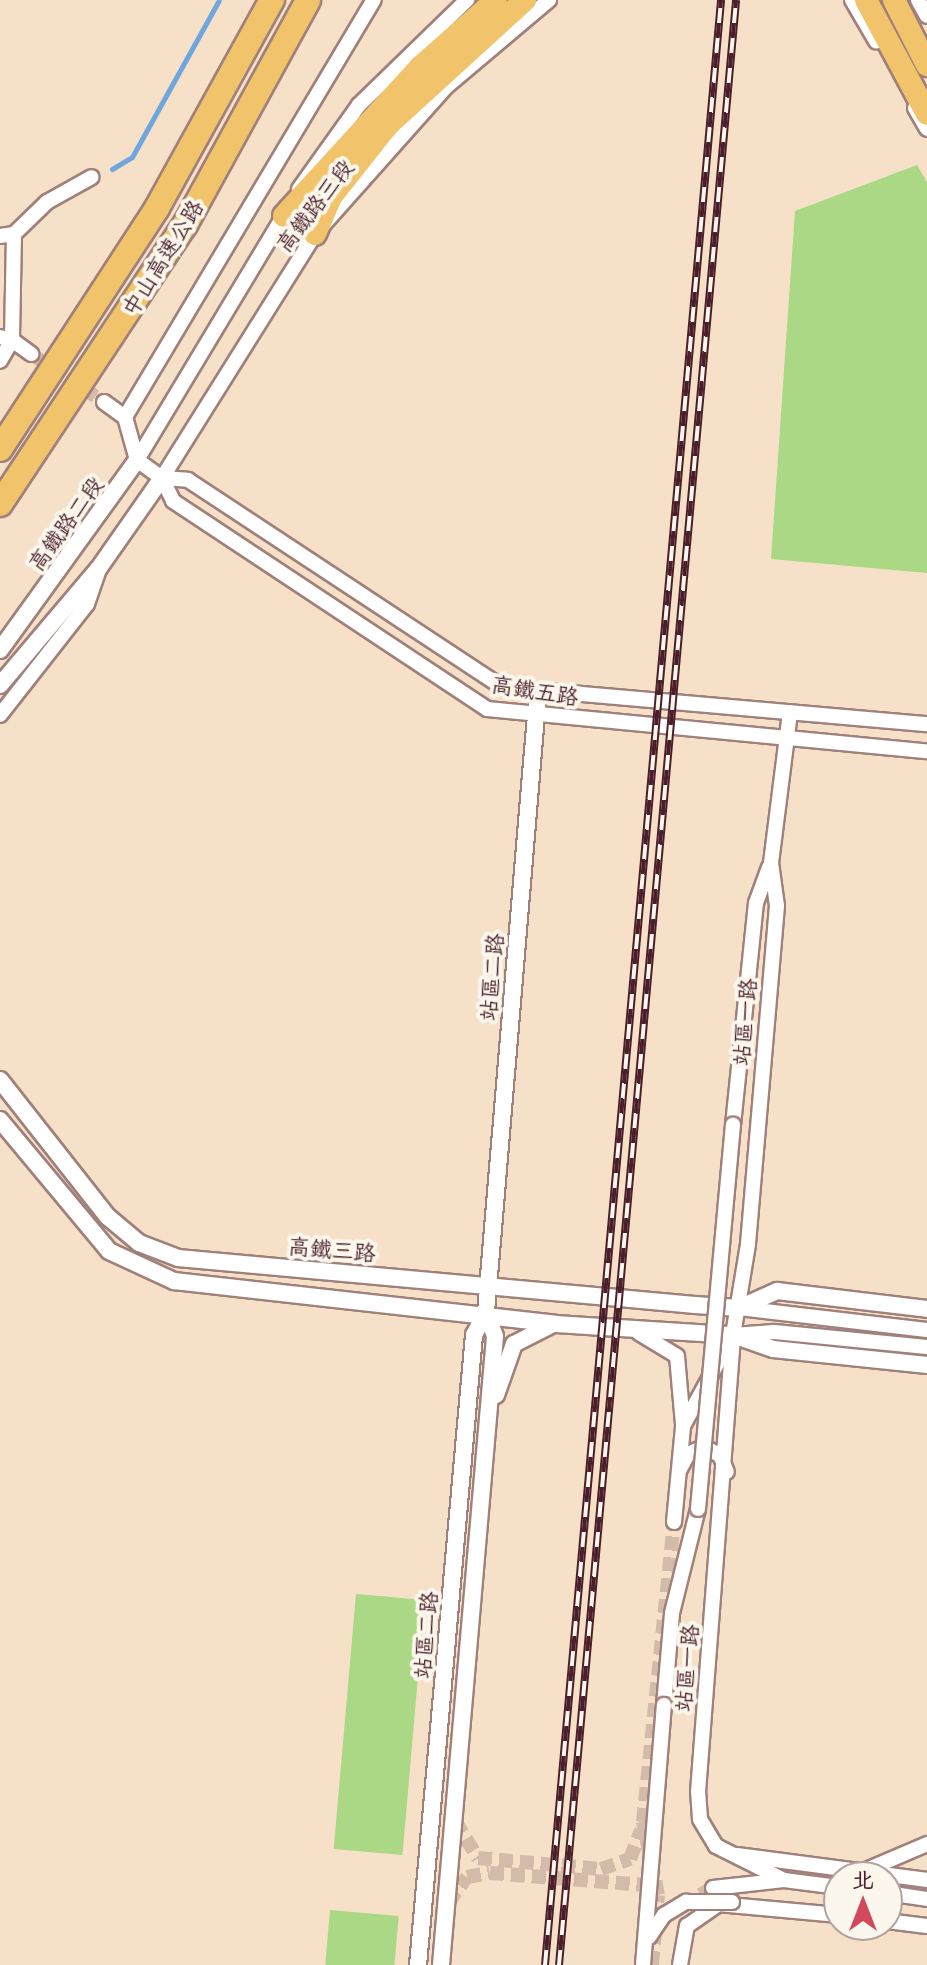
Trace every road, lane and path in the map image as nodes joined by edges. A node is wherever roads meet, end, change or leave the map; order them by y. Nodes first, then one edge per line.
1 (272, 0) edge
2 (308, 0) edge
3 (374, 0) edge
4 (525, 0) edge
5 (549, 0) edge
6 (852, 0) edge
7 (866, 0) edge
8 (894, 0) edge
9 (918, 0) edge
10 (485, 9) edge
11 (927, 16) edge
12 (927, 65) edge
13 (927, 114) edge
14 (927, 129) edge
15 (92, 177) dead end
16 (284, 216) joint
17 (315, 234) junction
18 (7, 235) edge
19 (6, 339) edge
20 (31, 354) tunnel mouth
21 (0, 361) edge
22 (104, 402) tunnel mouth
23 (125, 417) junction
24 (0, 449) edge
25 (137, 460) junction
26 (162, 478) junction
27 (0, 504) edge
28 (99, 568) junction
29 (0, 650) edge
30 (0, 685) edge
31 (538, 692) junction
32 (790, 712) junction
33 (0, 715) edge
34 (536, 717) junction
35 (927, 724) edge
36 (787, 739) junction
37 (927, 751) edge
38 (771, 863) junction
39 (0, 1080) edge
40 (0, 1120) edge
41 (489, 1286) junction
42 (739, 1308) junction
43 (927, 1309) edge
44 (486, 1312) junction
45 (556, 1324) junction
46 (927, 1330) edge
47 (635, 1332) junction
48 (733, 1335) junction
49 (927, 1347) edge
50 (927, 1365) edge
51 (488, 1423) junction
52 (683, 1426) junction
53 (678, 1473) junction
54 (727, 1476) junction
55 (674, 1522) tunnel mouth
56 (927, 1844) edge
57 (725, 1853) junction
58 (887, 1861) edge
59 (823, 1866) edge
60 (903, 1877) edge
61 (784, 1880) junction
62 (927, 1880) edge
63 (823, 1885) edge
64 (713, 1888) tunnel mouth
65 (903, 1895) edge
66 (927, 1899) edge
67 (732, 1902) junction
68 (823, 1913) edge
69 (903, 1923) edge
70 (927, 1926) edge
71 (644, 1958) edge
72 (418, 1965) edge
73 (441, 1965) edge
74 (680, 1965) edge

1 - 24 highway, 中山高速公路
2 - 27 highway, 中山高速公路
3 - 23 street
4 - 10 highway
5 - 17 street, 高鐵路三段
6 - 14 street
7 - 13 highway
8 - 12 highway
9 - 11 street
10 - 16 highway
10 - 17 highway
15 - 18 street
16 - 25 street, 高鐵路三段
17 - 26 street, 高鐵路三段
18 - 19 street
19 - 20 street
19 - 21 street
22 - 23 street
23 - 25 street
25 - 26 street, 高鐵五路
25 - 29 street, 高鐵路二段
26 - 28 street, 高鐵路二段
26 - 31 street, 高鐵五路
26 - 34 street, 高鐵五路
28 - 30 street, 高鐵路二段
28 - 33 street, 高鐵路二段
31 - 32 street, 高鐵五路
31 - 34 street, 站區二路
32 - 35 street, 高鐵五路
32 - 36 street, 站區一路
34 - 36 street, 高鐵五路
34 - 41 street, 站區二路
36 - 37 street, 高鐵五路
36 - 38 street, 站區一路
38 - 42 street, 站區一路
38 - 71 street, bridge
39 - 41 street, 高鐵三路
40 - 44 street, 高鐵三路
41 - 42 street, 高鐵三路
41 - 44 street, 站區二路
42 - 43 street, 高鐵三路
42 - 46 street, 高鐵三路
42 - 48 street, 站區一路
44 - 45 street, 高鐵三路
44 - 51 street, 站區二路
44 - 72 street, 站區二路
45 - 47 street, 高鐵三路
45 - 51 street
47 - 48 street, 高鐵三路
47 - 52 street
48 - 49 street, 高鐵三路
48 - 50 street, 高鐵三路
48 - 52 street, 站區一路
48 - 54 street, 站區一路
51 - 73 street, 站區二路
52 - 53 street, 站區一路
53 - 54 street
53 - 55 street, 站區一路
54 - 57 street, 站區一路
56 - 58 street
57 - 59 street
57 - 61 street
60 - 62 street
61 - 63 street
61 - 64 street
65 - 66 street
67 - 68 street
67 - 71 street, bridge
67 - 74 street
69 - 70 street

